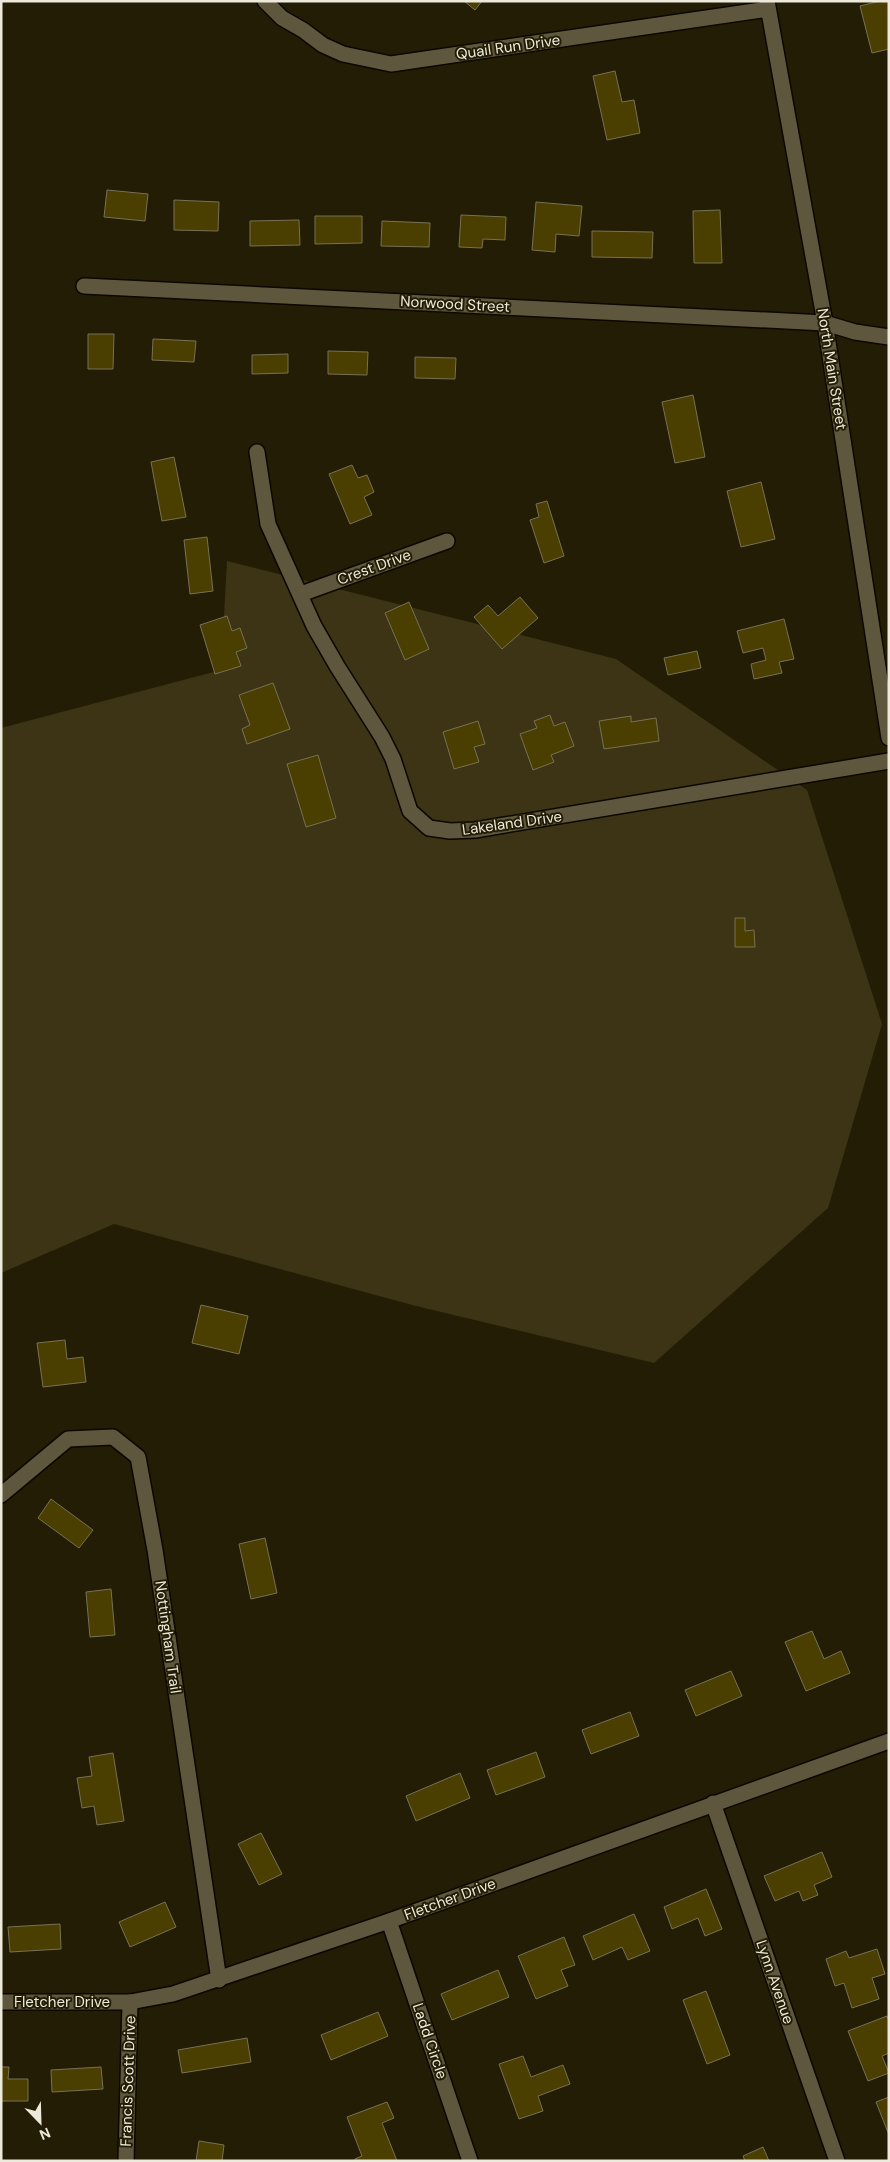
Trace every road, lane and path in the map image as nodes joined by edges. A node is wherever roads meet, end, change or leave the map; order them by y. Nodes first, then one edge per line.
1 (265, 1) edge
2 (768, 5) edge
3 (84, 286) dead end
4 (825, 323) junction
5 (889, 337) edge
6 (257, 452) dead end
7 (447, 541) dead end
8 (301, 594) junction
9 (889, 738) edge
10 (889, 761) edge
11 (1, 1495) edge
12 (889, 1742) edge
13 (713, 1803) junction
14 (389, 1921) junction
15 (218, 1980) junction
16 (1, 2002) edge
17 (130, 2002) junction
18 (126, 2161) edge
19 (470, 2161) edge
20 (837, 2161) edge

1 - 2 street, Quail Run Drive
2 - 4 street, North Main Street
3 - 4 street, Norwood Street
4 - 5 street, Norwood Street
4 - 9 street, North Main Street
6 - 8 street, Lakeland Drive
7 - 8 street, Crest Drive
8 - 10 street, Lakeland Drive
11 - 15 street, Nottingham Trail
12 - 13 street, Fletcher Drive
13 - 14 street, Fletcher Drive
13 - 20 street, Lynn Avenue
14 - 15 street, Fletcher Drive
14 - 19 street, Ladd Circle
15 - 17 street, Fletcher Drive
16 - 17 street, Fletcher Drive
17 - 18 street, Francis Scott Drive

